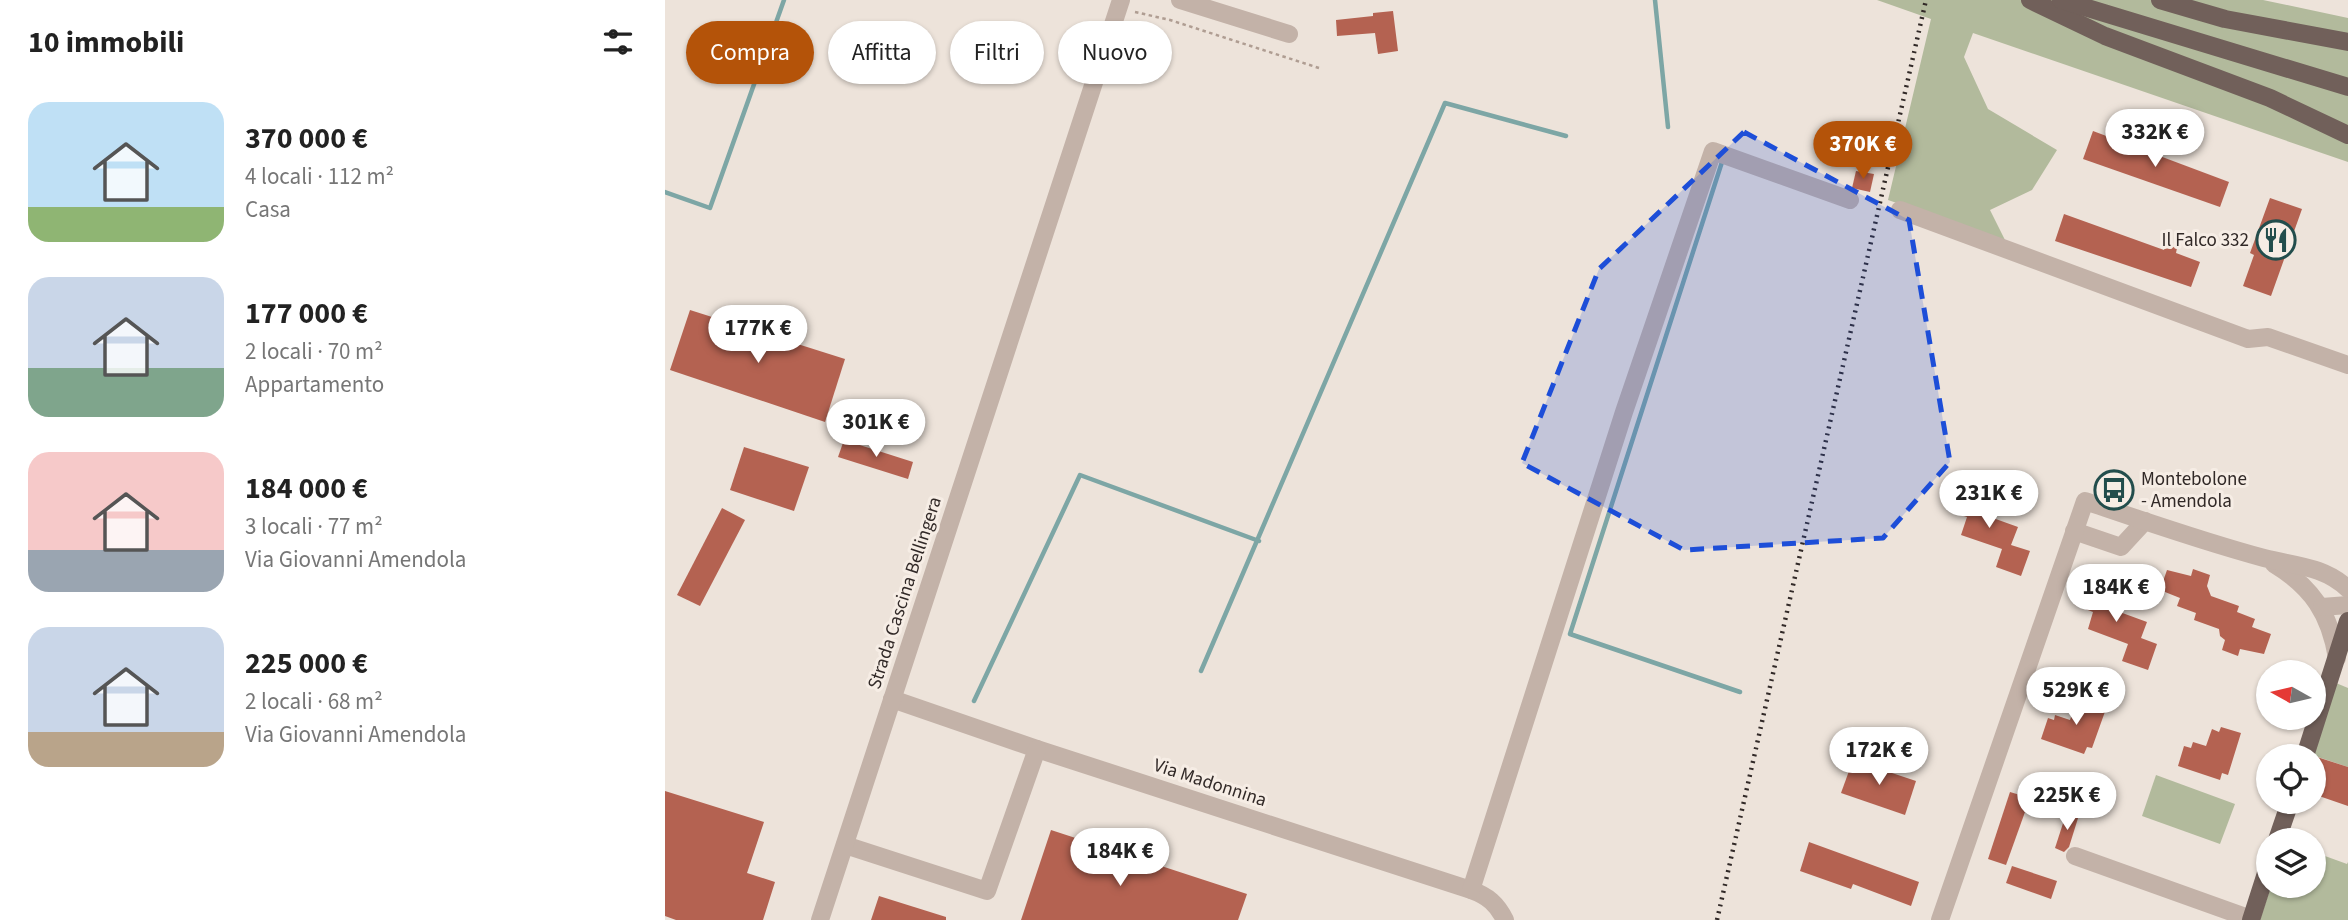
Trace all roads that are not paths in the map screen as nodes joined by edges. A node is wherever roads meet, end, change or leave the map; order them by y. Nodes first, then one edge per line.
1 (1180, 0) edge
2 (2030, 0) edge
3 (2061, 0) edge
4 (2160, 0) edge
5 (1120, 5) edge
6 (1289, 34) dead end
7 (2348, 42) edge
8 (2348, 88) edge
9 (2348, 135) edge
10 (1850, 200) dead end
11 (1900, 210) dead end
12 (2348, 365) edge
13 (2145, 521) junction
14 (2074, 531) junction
15 (2265, 558) junction
16 (2348, 568) edge
17 (2323, 572) junction
18 (2348, 589) edge
19 (2348, 605) edge
20 (2322, 607) junction
21 (2346, 631) edge
22 (2337, 658) junction
23 (892, 699) junction
24 (2309, 744) edge
25 (1037, 749) junction
26 (845, 845) junction
27 (2075, 856) dead end
28 (1471, 890) junction
29 (2258, 898) edge
30 (2251, 919) edge
31 (820, 920) edge
32 (1505, 920) edge
33 (1940, 920) edge

1 - 6 street
2 - 9 main road
3 - 8 main road
4 - 7 main road
5 - 23 street, Strada Cascina Bellingera
10 - 28 street
11 - 12 street
13 - 14 street
13 - 14 street
13 - 15 street
14 - 33 street
15 - 17 street
15 - 20 street
16 - 17 street
17 - 18 street
19 - 20 street
20 - 22 street
21 - 22 main road
22 - 24 main road
23 - 25 street, Via Madonnina
23 - 26 street, Strada Cascina Bellingera
25 - 26 street
25 - 28 street, Via Madonnina
26 - 31 street, Strada Cascina Bellingera
27 - 30 street
28 - 32 street, Via Madonnina
29 - 30 main road

